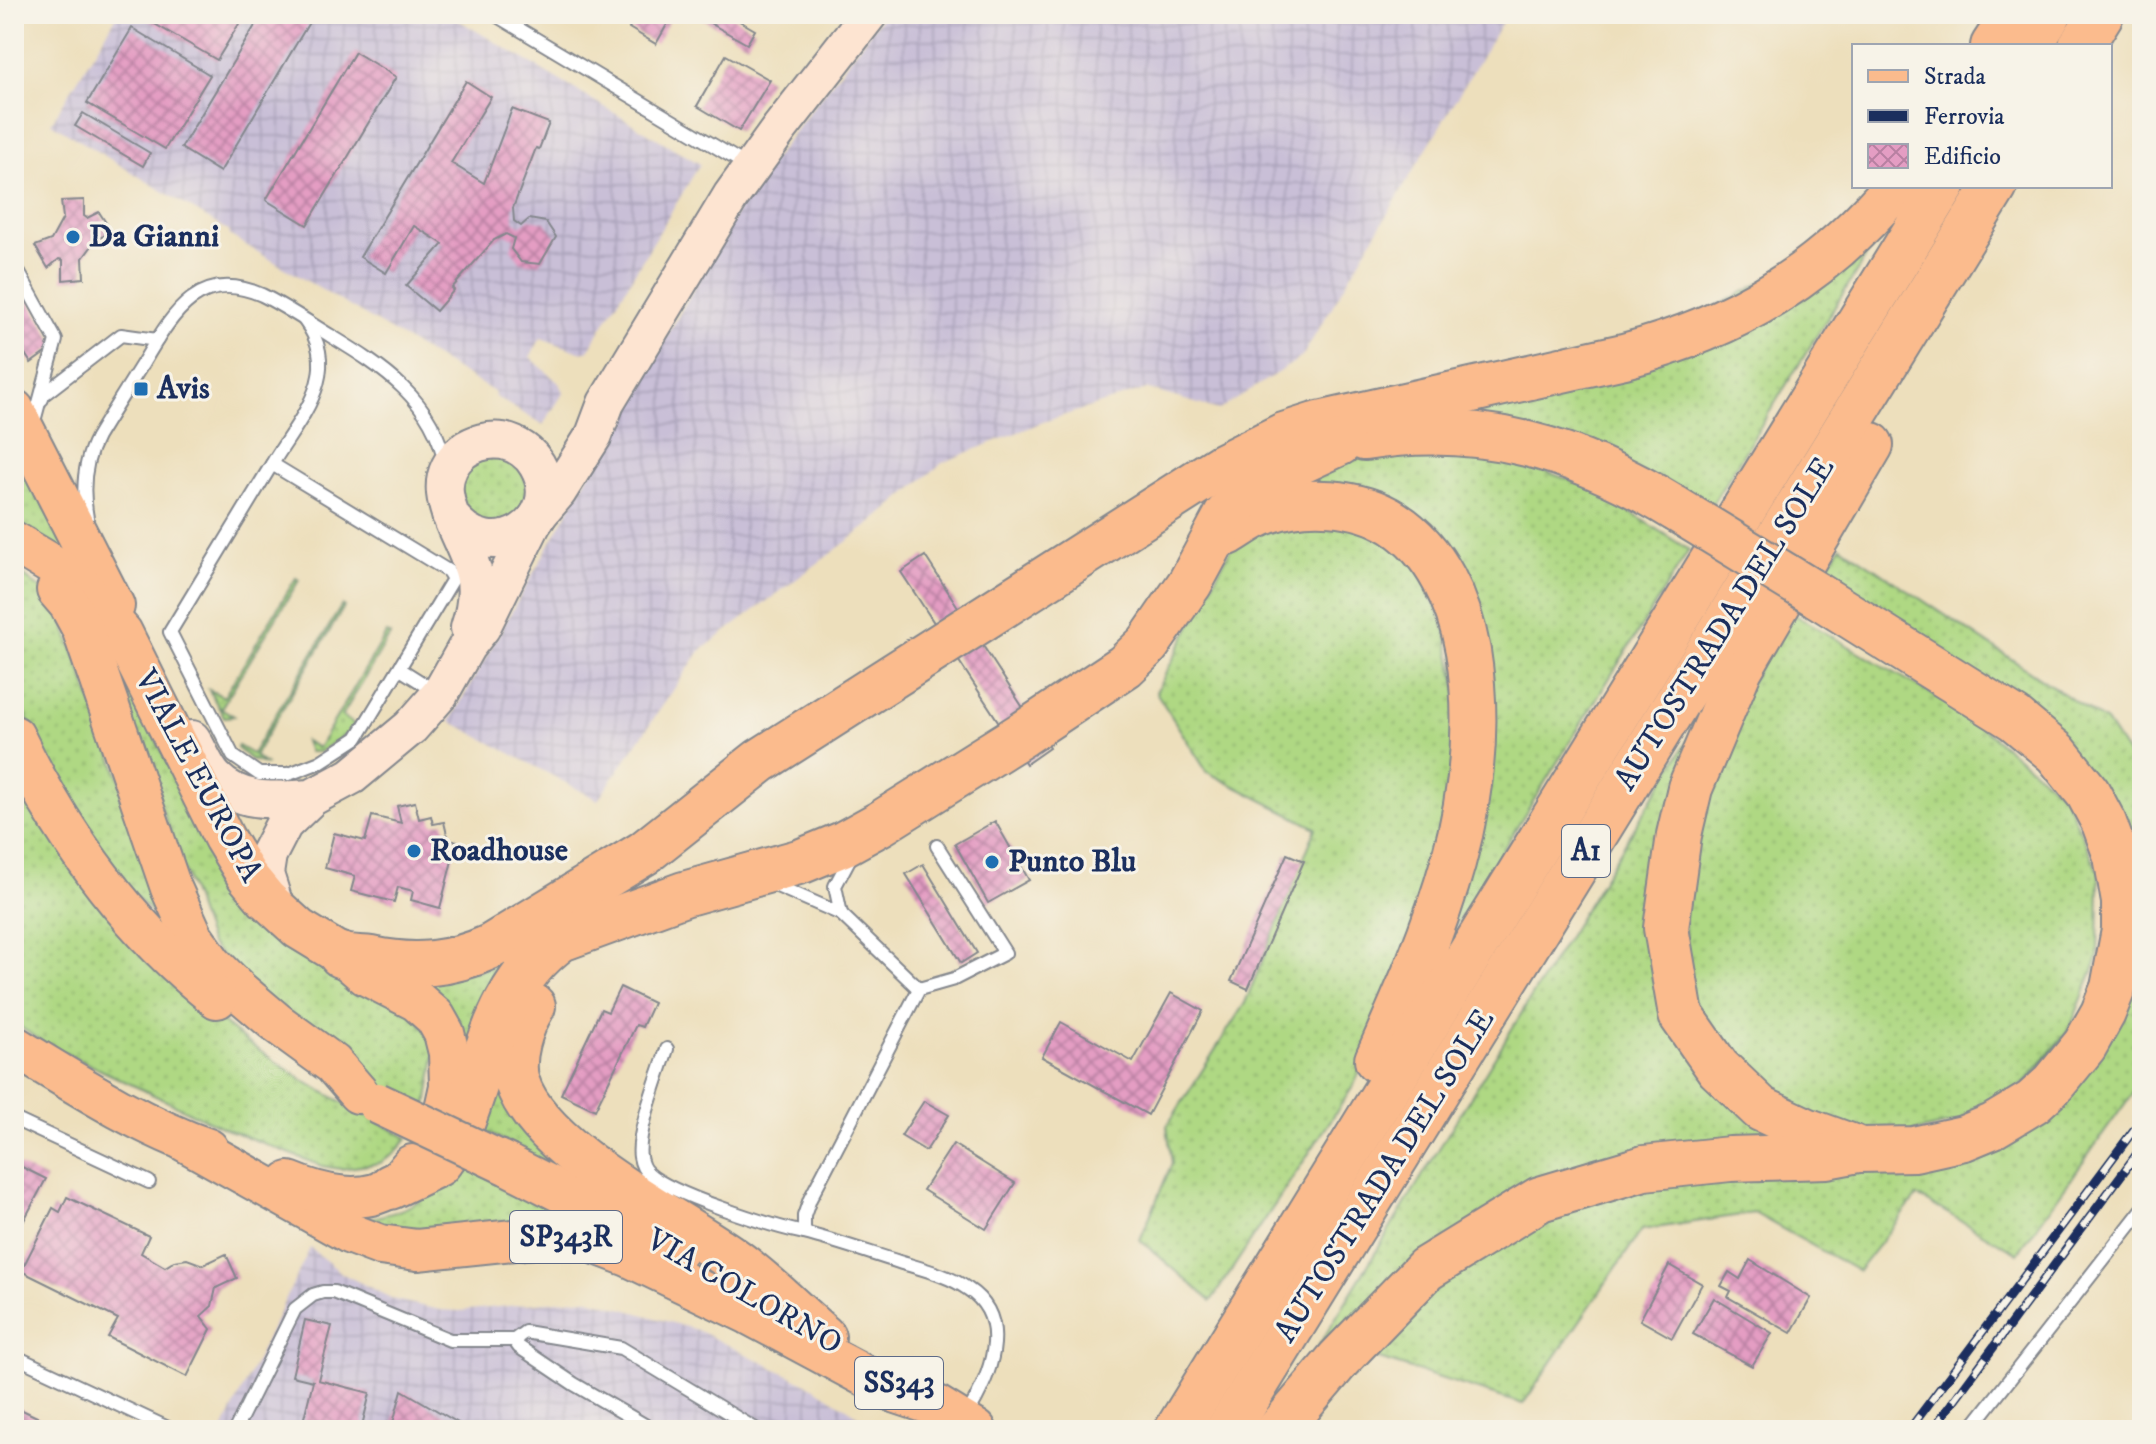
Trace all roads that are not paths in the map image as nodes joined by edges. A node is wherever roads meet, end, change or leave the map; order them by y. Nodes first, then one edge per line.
1 (494, 14) edge
2 (869, 14) edge
3 (2014, 14) edge
4 (2049, 14) edge
5 (2101, 14) edge
6 (1994, 44) edge
7 (2031, 44) edge
8 (2082, 44) edge
9 (750, 168) junction
10 (1894, 188) edge
11 (1942, 188) edge
12 (1994, 188) edge
13 (14, 264) edge
14 (1943, 272) junction
15 (296, 314) junction
16 (157, 340) junction
17 (606, 403) junction
18 (22, 425) edge
19 (1340, 443) junction
20 (521, 448) junction
21 (1240, 458) junction
22 (272, 464) junction
23 (445, 479) junction
24 (450, 515) junction
25 (536, 517) junction
26 (91, 530) dead end
27 (14, 542) edge
28 (1210, 549) junction
29 (14, 558) edge
30 (106, 561) dead end
31 (125, 636) junction
32 (465, 649) junction
33 (400, 669) junction
34 (440, 694) junction
35 (14, 736) edge
36 (311, 798) junction
37 (863, 834) junction
38 (937, 846) dead end
39 (751, 876) junction
40 (665, 900) junction
41 (276, 909) junction
42 (841, 914) junction
43 (341, 955) junction
44 (919, 989) junction
45 (14, 1046) edge
46 (667, 1049) dead end
47 (368, 1098) junction
48 (14, 1119) edge
49 (445, 1134) junction
50 (1355, 1139) junction
51 (185, 1141) junction
52 (1859, 1150) junction
53 (149, 1182) dead end
54 (390, 1187) joint
55 (2142, 1210) edge
56 (804, 1233) junction
57 (823, 1337) junction
58 (514, 1340) junction
59 (14, 1356) edge
60 (958, 1419) edge
61 (172, 1430) edge
62 (235, 1430) edge
63 (653, 1430) edge
64 (757, 1430) edge
65 (1177, 1430) edge
66 (1228, 1430) edge
67 (1279, 1430) edge
68 (1970, 1430) edge

1 - 9 lane
2 - 9 street
3 - 6 highway
4 - 7 highway
5 - 8 highway
9 - 17 street
10 - 21 highway
11 - 50 highway, AUTOSTRADA DEL SOLE / A1
12 - 14 highway, AUTOSTRADA DEL SOLE / A1
13 - 18 lane
14 - 52 highway
14 - 66 highway, AUTOSTRADA DEL SOLE / A1
15 - 16 lane
15 - 22 lane
15 - 23 lane
16 - 18 lane
16 - 26 lane
17 - 20 street
17 - 25 street
18 - 31 main road
19 - 21 highway
19 - 28 highway
19 - 52 highway, bridge
20 - 23 street
20 - 25 street
21 - 43 highway
22 - 33 lane
22 - 33 lane
23 - 24 street
24 - 25 street
24 - 32 street
25 - 32 street
27 - 31 main road, VIALE EUROPA
28 - 37 highway
28 - 50 highway
29 - 47 main road
30 - 31 lane
31 - 36 street
31 - 41 main road, VIALE EUROPA
32 - 34 street
33 - 34 lane
34 - 36 street
35 - 47 main road
36 - 41 street
37 - 39 highway
37 - 42 lane
38 - 44 lane
39 - 40 highway
39 - 42 lane
40 - 49 highway
40 - 57 highway
41 - 43 main road, VIALE EUROPA
42 - 44 lane
43 - 49 main road, VIALE EUROPA
44 - 56 lane
45 - 51 main road, SP343R
46 - 56 lane
47 - 57 main road, VIA COLORNO, bridge
48 - 53 lane
49 - 54 highway
50 - 65 highway, AUTOSTRADA DEL SOLE / A1
51 - 54 main road, SP343R
51 - 60 main road, SP343R
52 - 67 highway
55 - 68 lane
56 - 60 lane
57 - 60 main road, VIA COLORNO / SS343
58 - 62 lane
58 - 63 lane
58 - 64 lane
59 - 61 lane

